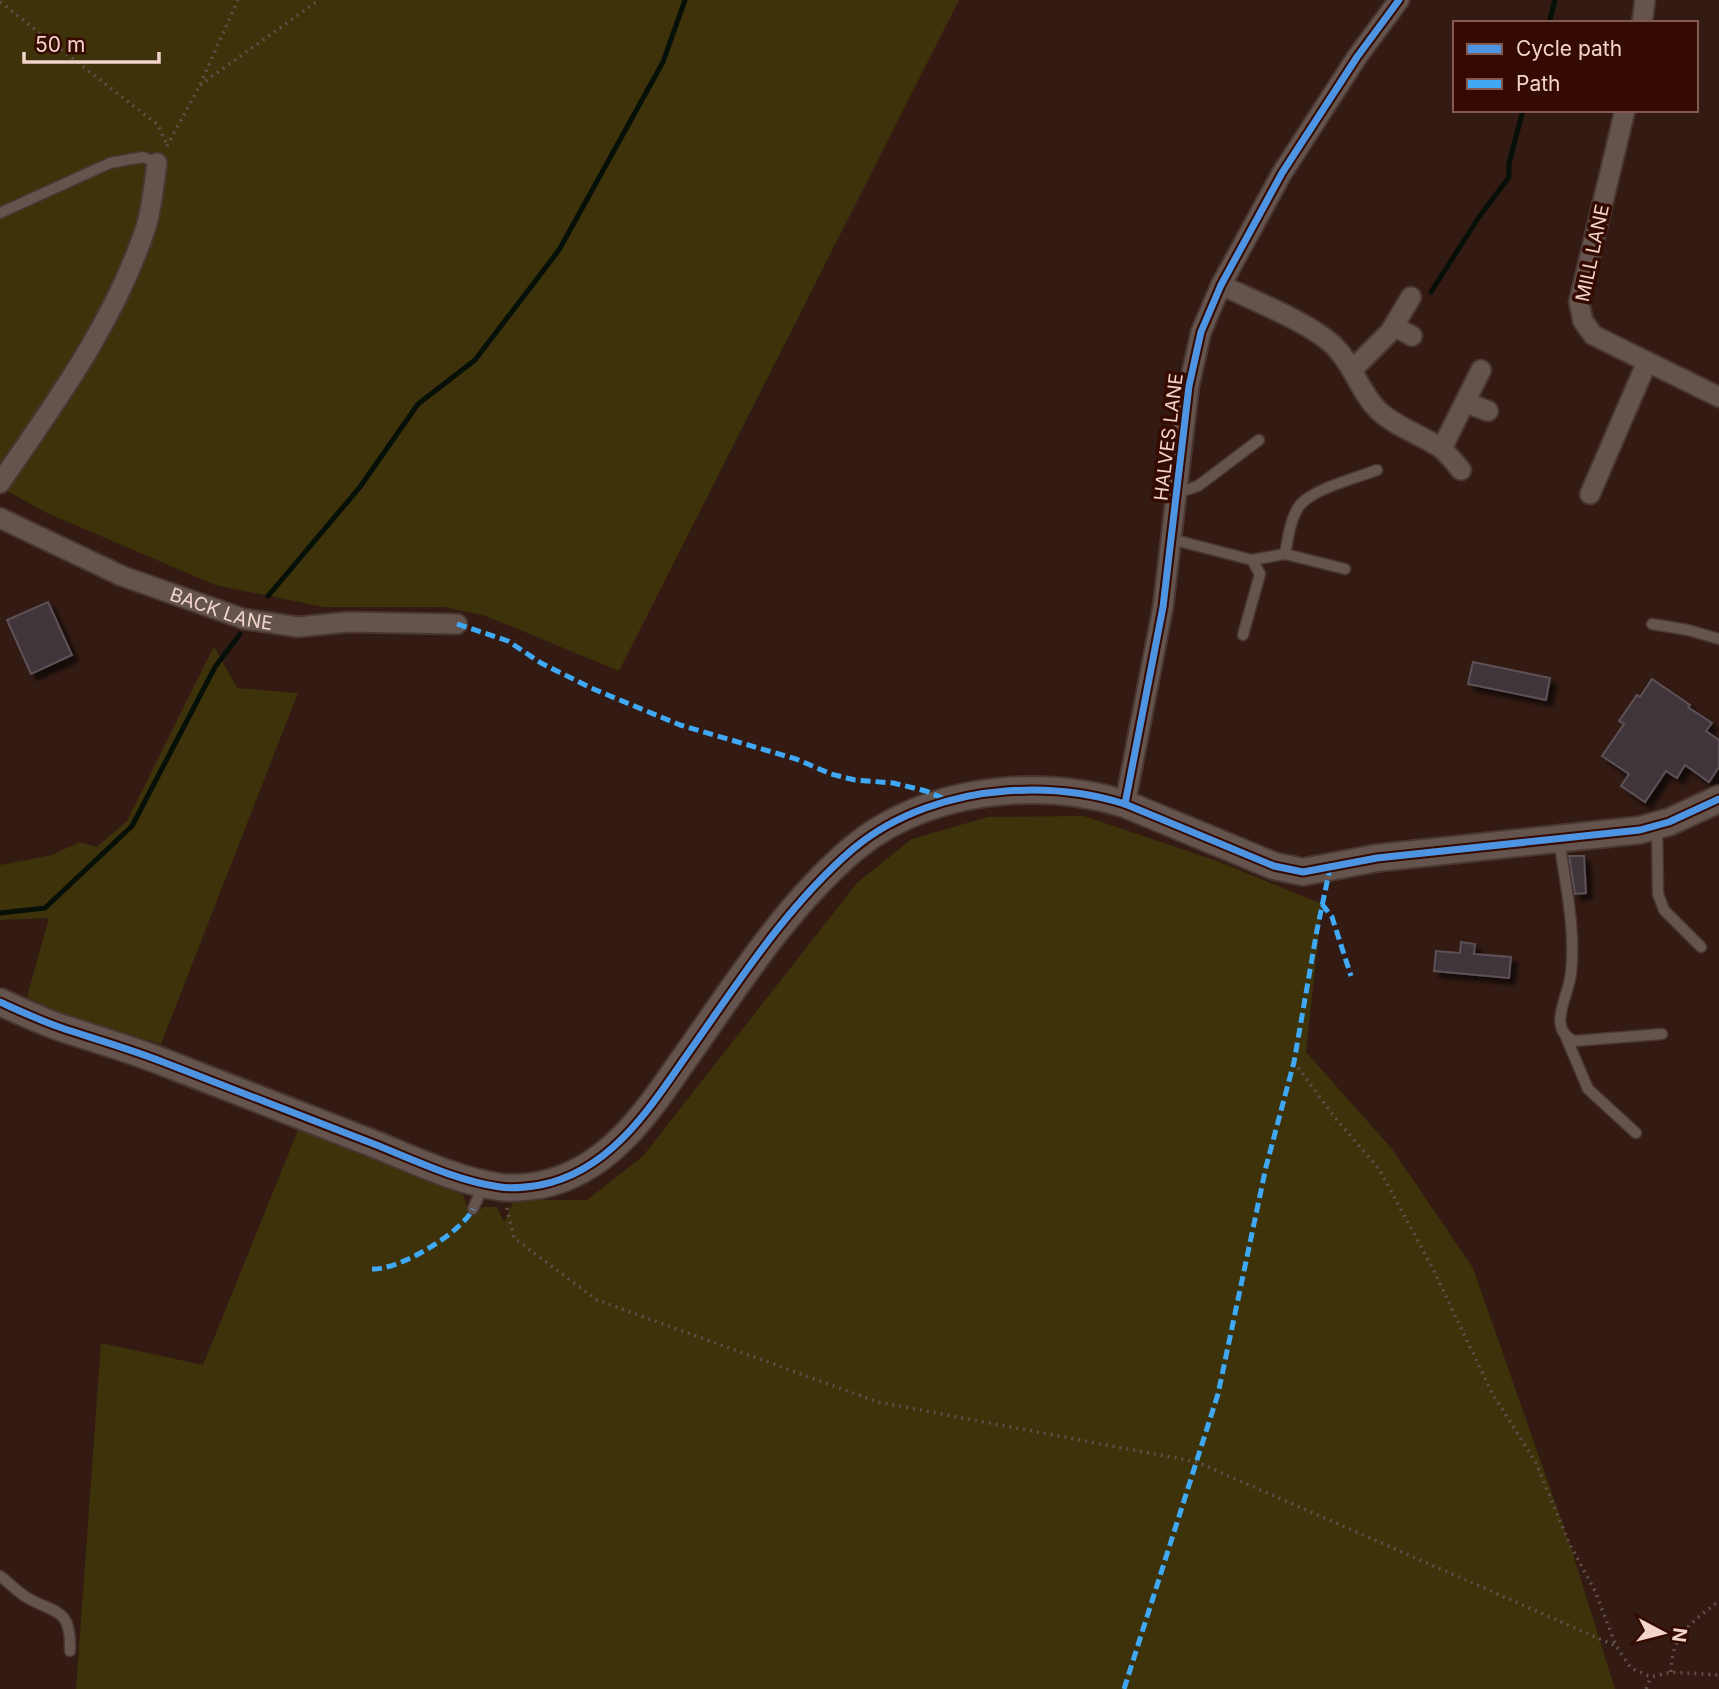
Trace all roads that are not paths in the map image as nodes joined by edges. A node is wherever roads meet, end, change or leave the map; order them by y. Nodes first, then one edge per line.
1 (1399, 0) edge
2 (1645, 0) edge
3 (1642, 21) edge
4 (1625, 112) edge
5 (157, 163) joint
6 (0, 213) edge
7 (1221, 285) junction
8 (1411, 297) dead end
9 (1394, 326) junction
10 (1412, 336) dead end
11 (1647, 362) junction
12 (1352, 370) junction
13 (1481, 370) dead end
14 (1719, 397) edge
15 (1466, 403) junction
16 (1488, 411) dead end
17 (1259, 440) dead end
18 (1442, 448) junction
19 (1377, 470) dead end
20 (1461, 470) dead end
21 (0, 483) edge
22 (1177, 493) junction
23 (1588, 494) dead end
24 (0, 518) edge
25 (1171, 539) junction
26 (1285, 554) junction
27 (1252, 560) junction
28 (1345, 569) dead end
29 (457, 624) dead end
30 (1651, 624) dead end
31 (1243, 635) dead end
32 (1719, 639) edge
33 (1719, 799) edge
34 (1125, 804) junction
35 (1657, 825) junction
36 (1558, 839) junction
37 (1701, 947) dead end
38 (0, 1002) edge
39 (1662, 1034) dead end
40 (1566, 1037) junction
41 (1636, 1133) dead end
42 (494, 1186) junction
43 (473, 1209) dead end
44 (0, 1576) edge
45 (70, 1651) dead end

1 - 7 street, HALVES LANE
2 - 3 street
4 - 11 street, MILL LANE
5 - 6 lane
5 - 21 street
7 - 12 street
7 - 22 street, HALVES LANE
8 - 9 street
9 - 10 street
9 - 12 street
11 - 14 street, MILL LANE
11 - 23 street
12 - 18 street
13 - 15 street
15 - 16 street
15 - 18 street
17 - 22 lane
18 - 20 street
19 - 26 lane
22 - 25 street, HALVES LANE
24 - 29 street, BACK LANE
25 - 27 lane
25 - 34 street, HALVES LANE
26 - 27 lane
26 - 28 lane
27 - 31 lane
30 - 32 lane
33 - 35 street
34 - 36 street
34 - 42 street
35 - 36 street
35 - 37 lane
36 - 40 lane
38 - 42 street
39 - 40 lane
40 - 41 lane
42 - 43 lane
44 - 45 lane

